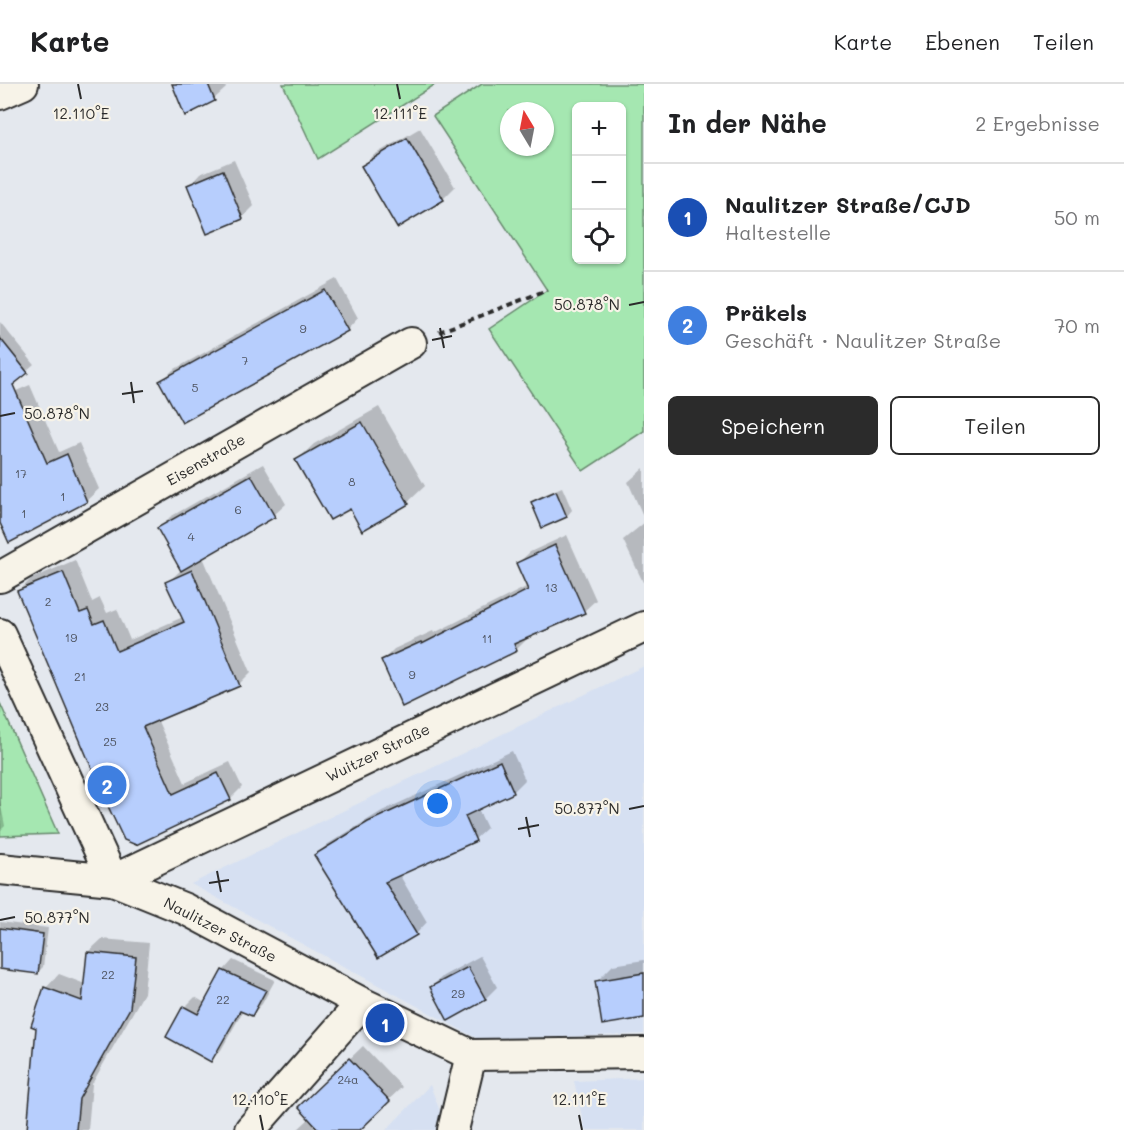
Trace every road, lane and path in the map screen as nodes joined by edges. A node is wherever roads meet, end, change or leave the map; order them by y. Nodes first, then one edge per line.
1 (23, 84) edge
2 (0, 94) edge
3 (548, 290) dead end
4 (411, 343) joint
5 (0, 577) edge
6 (644, 627) edge
7 (0, 634) edge
8 (0, 869) edge
9 (113, 880) junction
10 (362, 1003) junction
11 (644, 1053) edge
12 (471, 1055) junction
13 (250, 1130) edge
14 (453, 1130) edge

1 - 2 street
3 - 4 path
4 - 5 street, Eisenstraße
6 - 9 street, Wuitzer Straße
7 - 9 street
8 - 9 street
9 - 10 street, Naulitzer Straße
10 - 12 street, Naulitzer Straße
10 - 13 street
11 - 12 street, Naulitzer Straße
12 - 14 street

